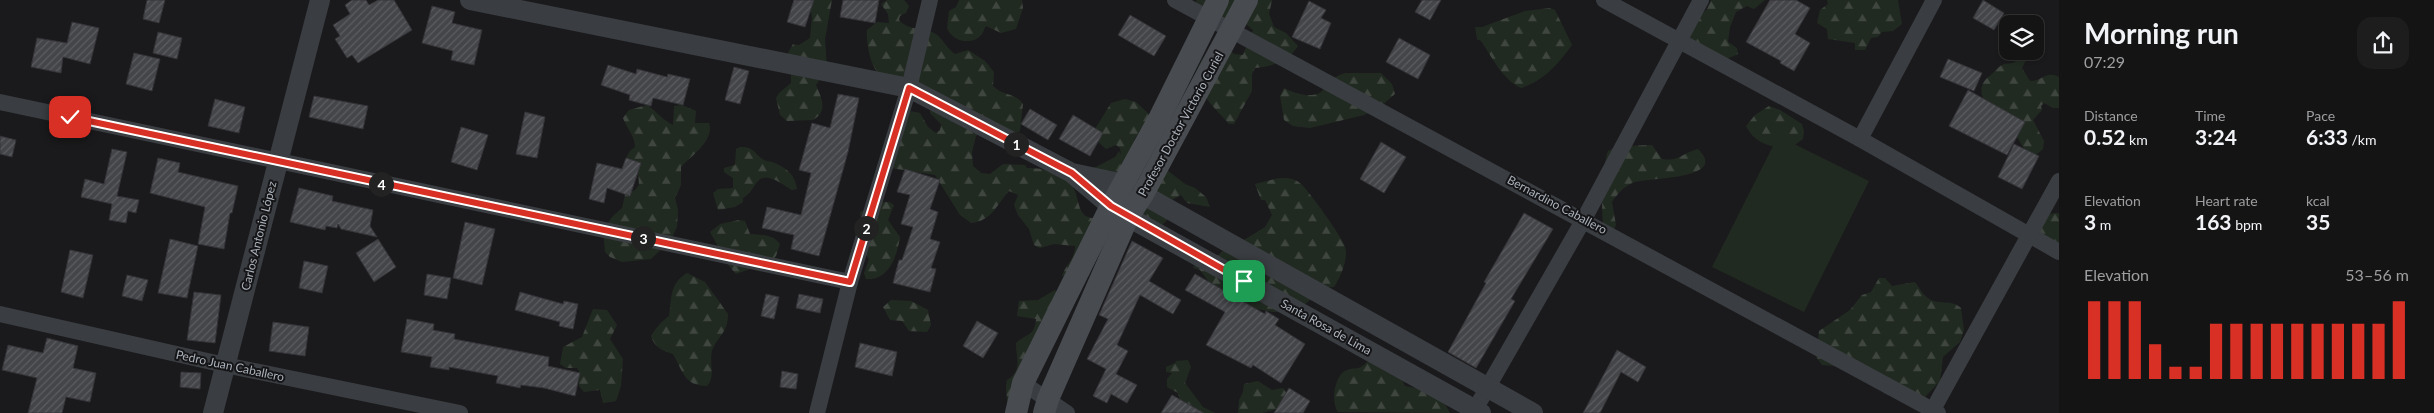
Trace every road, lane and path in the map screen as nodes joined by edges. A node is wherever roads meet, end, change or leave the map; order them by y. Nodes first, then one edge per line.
1 (320, 0) edge
2 (470, 0) edge
3 (930, 0) edge
4 (1175, 0) edge
5 (1248, 0) edge
6 (1604, 0) edge
7 (1701, 0) edge
8 (1934, 0) edge
9 (1213, 9) edge
10 (1231, 32) junction
11 (1679, 40) junction
12 (909, 88) junction
13 (0, 102) edge
14 (1860, 139) junction
15 (278, 162) junction
16 (1072, 173) junction
17 (2059, 181) edge
18 (1134, 189) junction
19 (1120, 211) junction
20 (1584, 219) junction
21 (2028, 236) junction
22 (2059, 252) edge
23 (850, 282) junction
24 (0, 314) edge
25 (225, 365) junction
26 (1023, 383) junction
27 (1488, 389) junction
28 (1046, 406) edge
29 (1477, 412) edge
30 (1934, 412) edge
31 (213, 413) edge
32 (460, 413) edge
33 (817, 413) edge
34 (1016, 413) edge
35 (1067, 413) edge
36 (1533, 413) edge

1 - 15 street, Carlos Antonio López
2 - 12 street
3 - 12 street
4 - 9 street, Bernardino Caballero
5 - 10 main road, Profesor Doctor Victorio Curiel
6 - 11 street
7 - 11 street
8 - 14 street
9 - 10 street, Bernardino Caballero
9 - 18 main road, Profesor Doctor Victorio Curiel
10 - 18 main road, Profesor Doctor Victorio Curiel
10 - 20 street, Bernardino Caballero
11 - 14 street
11 - 20 street
12 - 16 street
12 - 23 street
13 - 15 street
14 - 21 street
15 - 23 street
15 - 25 street, Carlos Antonio López
16 - 18 street
16 - 19 street, Santa Rosa de Lima
17 - 21 street
18 - 19 main road, Profesor Doctor Victorio Curiel
18 - 27 street
19 - 26 main road, Profesor Doctor Victorio Curiel
19 - 28 main road, Profesor Doctor Victorio Curiel
19 - 29 street, Santa Rosa de Lima
20 - 27 street
20 - 30 street, Bernardino Caballero
21 - 22 street
21 - 30 street
23 - 33 street
24 - 25 street, Pedro Juan Caballero
25 - 31 street, Carlos Antonio López
25 - 32 street, Pedro Juan Caballero
26 - 28 street
26 - 34 main road, Profesor Doctor Victorio Curiel
27 - 29 street
27 - 36 street
28 - 35 street

